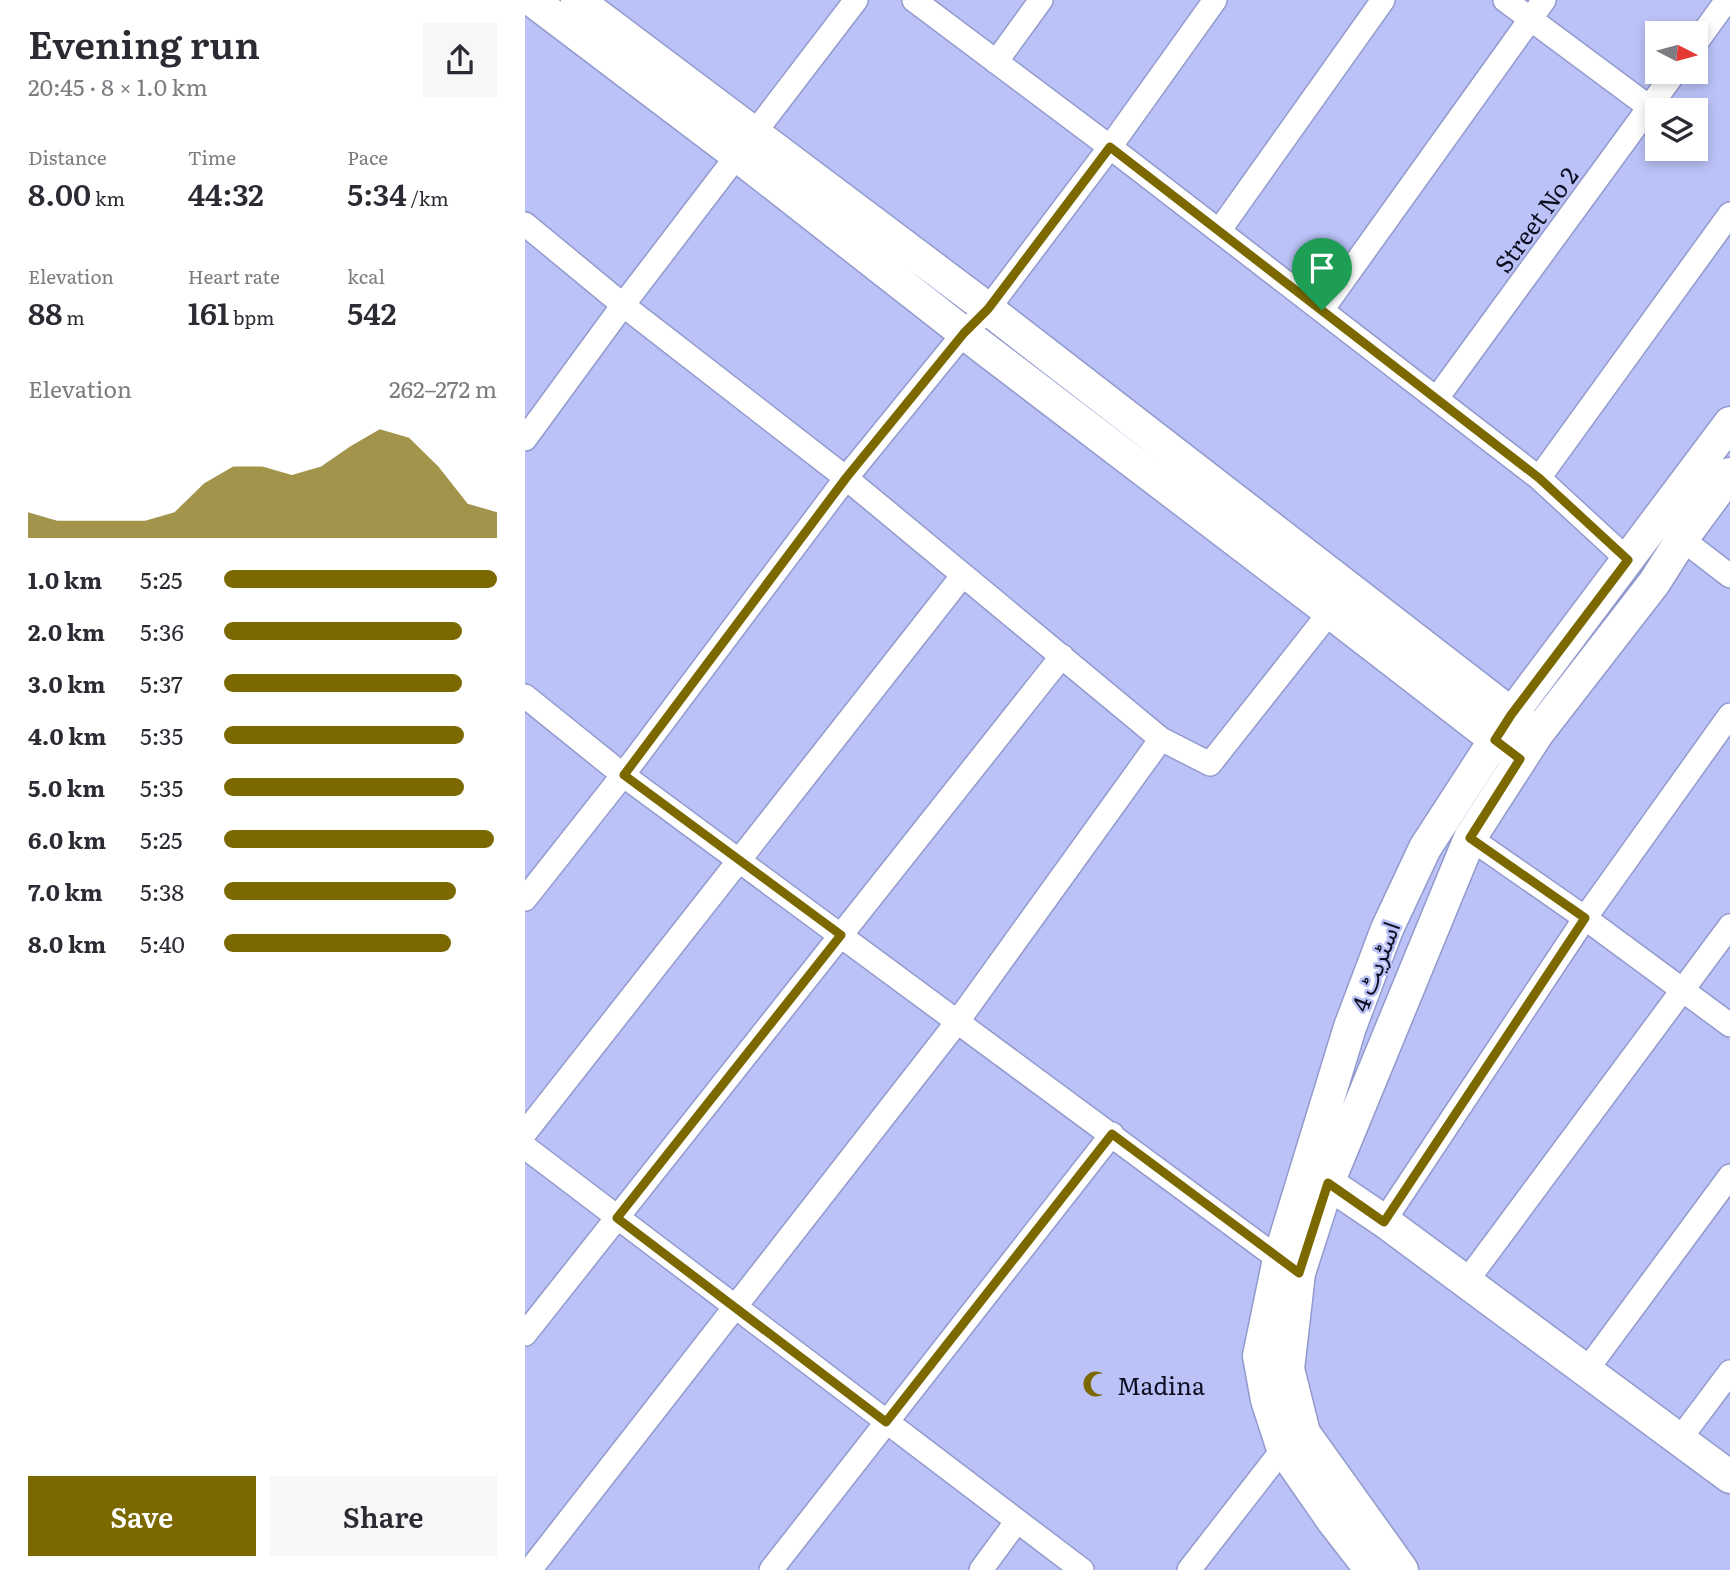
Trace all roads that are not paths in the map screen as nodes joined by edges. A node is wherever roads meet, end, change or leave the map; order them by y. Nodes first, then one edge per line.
1 (532, 0) edge
2 (577, 0) edge
3 (856, 0) edge
4 (914, 0) edge
5 (1041, 0) edge
6 (1215, 0) edge
7 (1383, 0) edge
8 (1505, 0) edge
9 (1544, 0) edge
10 (1727, 0) edge
11 (1531, 19) junction
12 (1708, 26) edge
13 (996, 62) junction
14 (1645, 104) edge
15 (1645, 112) edge
16 (747, 145) junction
17 (1110, 147) junction
18 (1730, 214) edge
19 (525, 224) edge
20 (1219, 231) junction
21 (623, 305) junction
22 (988, 309) junction
23 (1322, 310) junction
24 (964, 333) junction
25 (1437, 398) junction
26 (1730, 423) edge
27 (525, 439) edge
28 (1730, 474) edge
29 (846, 478) junction
30 (1539, 478) junction
31 (1682, 539) junction
32 (1628, 560) junction
33 (963, 575) junction
34 (1730, 576) edge
35 (1330, 612) junction
36 (1062, 656) junction
37 (525, 696) edge
38 (1730, 715) edge
39 (1503, 727) junction
40 (1161, 739) junction
41 (1529, 747) junction
42 (624, 775) junction
43 (1470, 838) junction
44 (739, 860) junction
45 (525, 899) edge
46 (1585, 918) junction
47 (1730, 926) edge
48 (841, 935) junction
49 (1682, 990) junction
50 (957, 1021) junction
51 (1730, 1026) edge
52 (525, 1133) edge
53 (1112, 1134) junction
54 (525, 1147) edge
55 (1730, 1176) edge
56 (1328, 1183) junction
57 (617, 1218) junction
58 (1384, 1222) junction
59 (1289, 1266) junction
60 (1466, 1282) junction
61 (734, 1307) junction
62 (525, 1334) edge
63 (1586, 1371) junction
64 (1730, 1372) edge
65 (886, 1422) junction
66 (1679, 1440) junction
67 (1283, 1449) junction
68 (1730, 1477) edge
69 (1017, 1521) junction
70 (530, 1570) edge
71 (771, 1570) edge
72 (981, 1570) edge
73 (1082, 1570) edge
74 (1189, 1570) edge
75 (1371, 1570) edge
76 (1402, 1570) edge

1 - 16 main road
2 - 16 main road
3 - 16 street
4 - 13 street
5 - 13 street
6 - 17 street
7 - 20 street
8 - 11 street
9 - 11 street
10 - 12 street
11 - 14 street
11 - 23 street
13 - 17 street
15 - 25 street, Street No 2
16 - 21 street
16 - 22 main road
16 - 24 main road
17 - 20 street
17 - 22 street
18 - 30 street
19 - 21 street
20 - 23 street
21 - 27 street
21 - 29 street
22 - 24 street
22 - 39 main road
23 - 25 street
24 - 29 street
24 - 35 main road
25 - 30 street
26 - 32 main road, اسٹریٹ 4
28 - 31 main road, اسٹریٹ 4
29 - 33 street
29 - 42 street
30 - 32 street
31 - 34 street
31 - 41 main road, اسٹریٹ 4
32 - 39 main road, اسٹریٹ 4
33 - 36 street
33 - 44 street
35 - 39 main road
35 - 40 street
36 - 40 street
36 - 48 street
37 - 42 street
38 - 46 street
39 - 41 main road
39 - 59 main road, اسٹریٹ 4
40 - 50 street
41 - 43 main road, اسٹریٹ 4
42 - 44 street
42 - 45 street
43 - 46 street
43 - 56 main road, اسٹریٹ 4
44 - 48 street
44 - 52 street
46 - 49 street
46 - 58 street
47 - 49 street
48 - 50 street
48 - 57 street
49 - 51 street
49 - 60 street
50 - 53 street
50 - 61 street
53 - 59 street
53 - 65 street
54 - 57 street
55 - 63 street
56 - 58 main road
56 - 59 main road, اسٹریٹ 4
57 - 61 street
57 - 62 street
58 - 60 main road
59 - 67 main road, اسٹریٹ 4
59 - 76 main road, اسٹریٹ 4
60 - 63 main road
61 - 65 street
61 - 70 street
63 - 66 main road
64 - 66 street
65 - 69 street
65 - 71 street
66 - 68 main road
67 - 74 street
67 - 75 main road, اسٹریٹ 4
69 - 72 street
69 - 73 street

